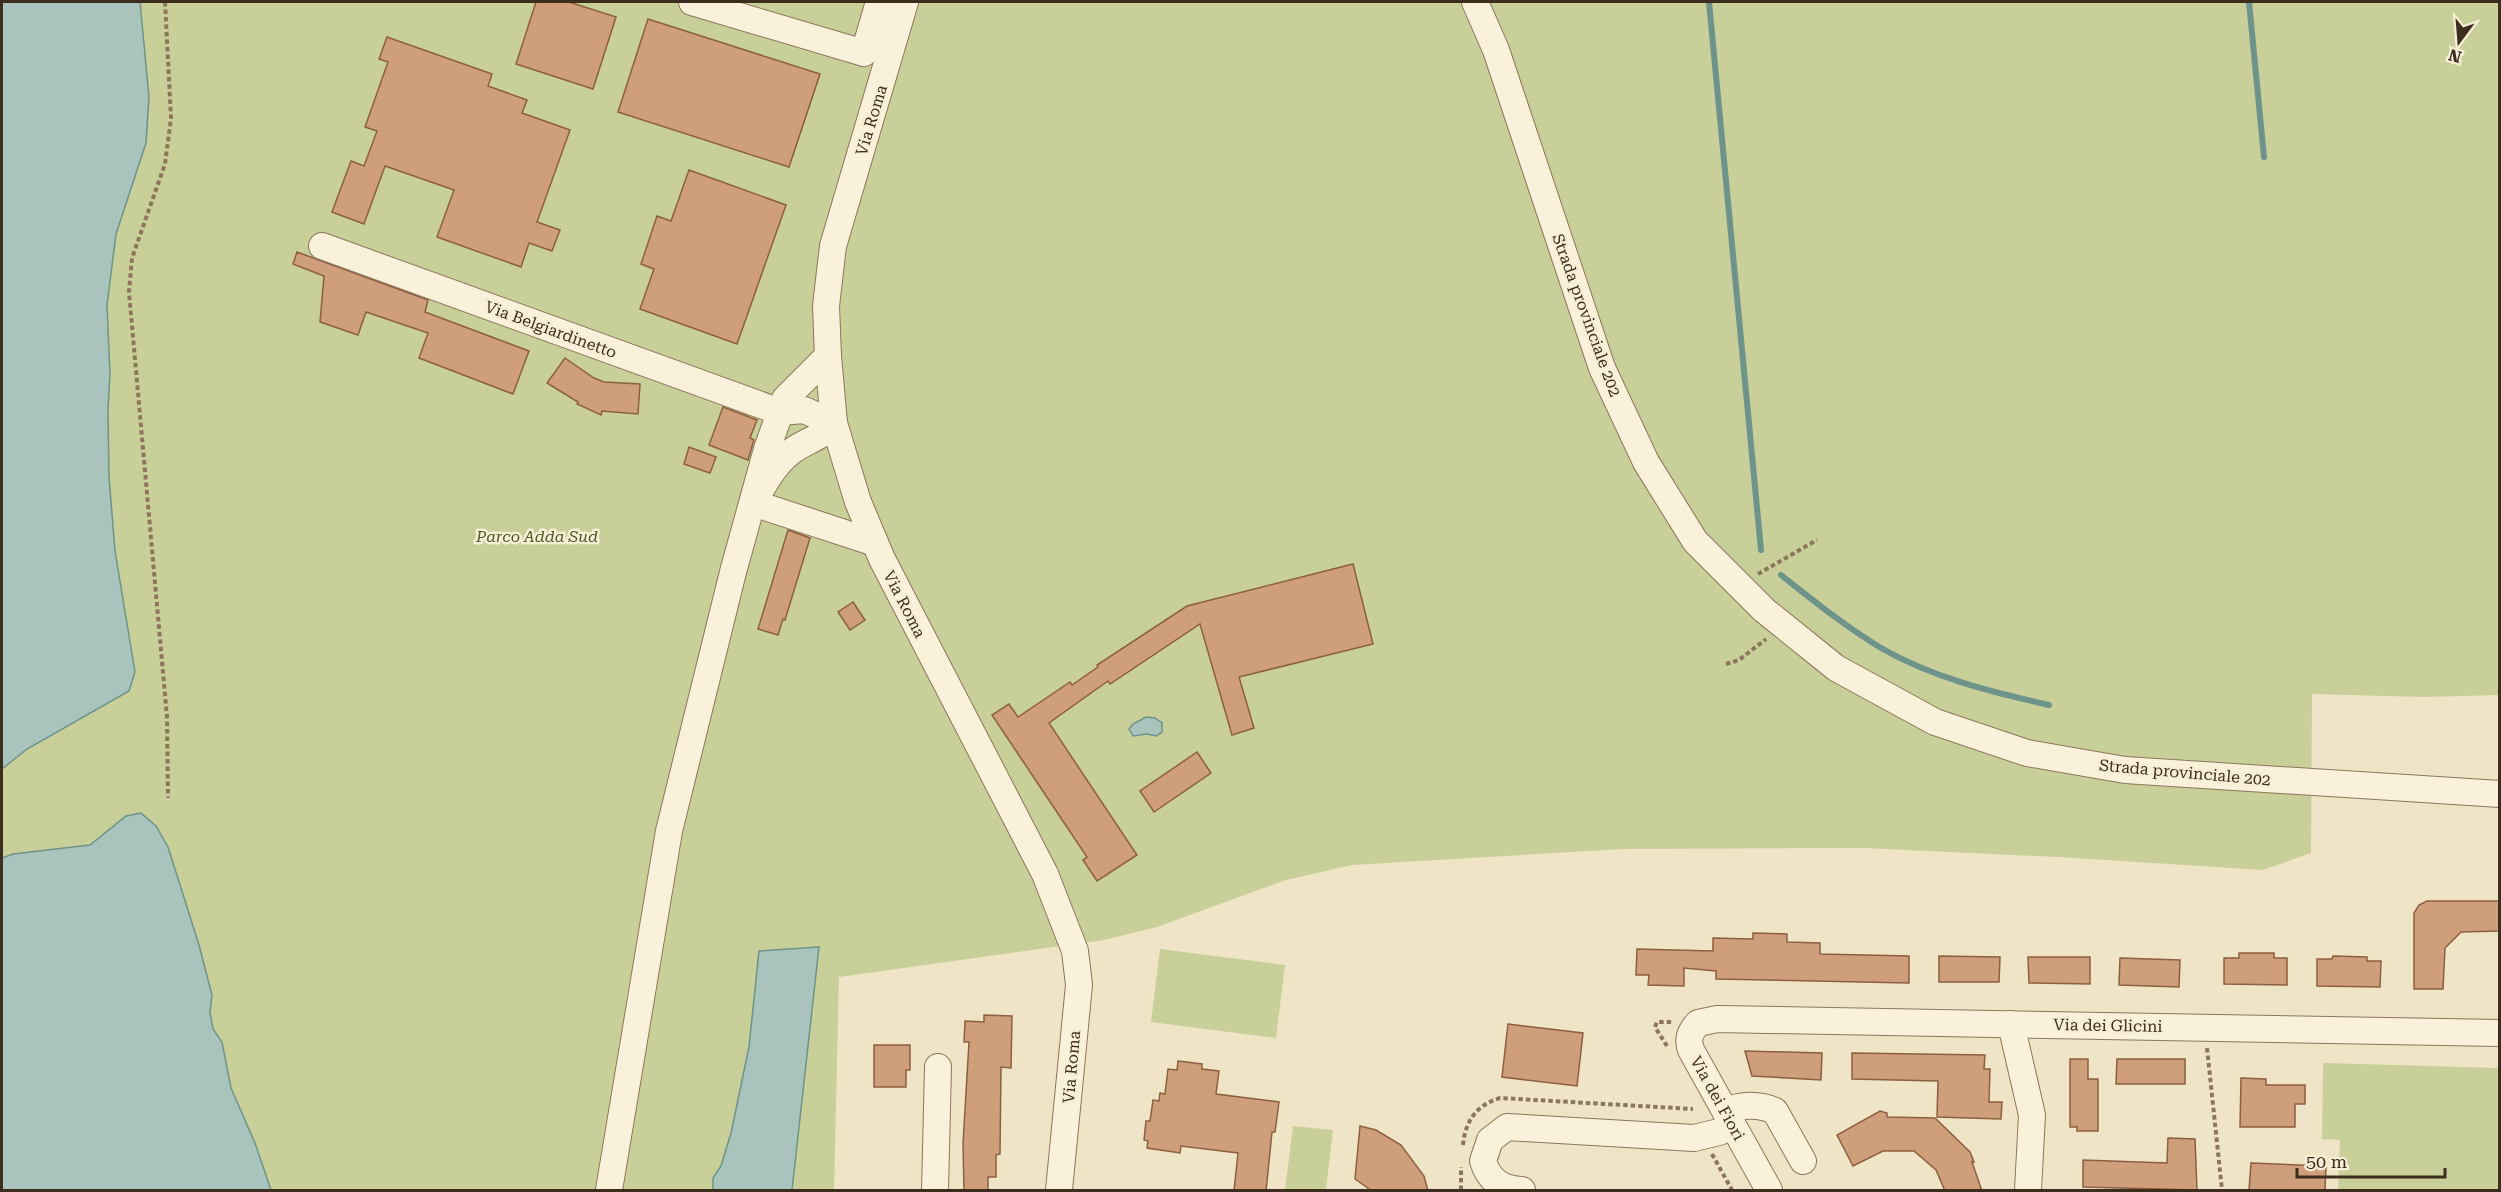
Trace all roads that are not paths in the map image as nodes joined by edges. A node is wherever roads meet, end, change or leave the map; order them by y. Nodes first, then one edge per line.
1 (692, 2) edge
2 (879, 2) edge
3 (905, 2) edge
4 (1475, 2) edge
5 (322, 246) dead end
6 (828, 356) junction
7 (780, 412) junction
8 (834, 423) junction
9 (812, 440) junction
10 (841, 454) junction
11 (753, 503) junction
12 (875, 543) junction
13 (2499, 794) edge
14 (1717, 1019) joint
15 (2011, 1024) junction
16 (2499, 1033) edge
17 (938, 1067) dead end
18 (1730, 1119) junction
19 (1803, 1161) dead end
20 (1501, 1189) edge
21 (609, 1191) edge
22 (935, 1191) edge
23 (1059, 1191) edge
24 (1769, 1191) edge
25 (2028, 1191) edge

1 - 2 street
3 - 6 street, Via Roma
4 - 13 street, Strada provinciale 202
5 - 7 street, Via Belgiardinetto
6 - 7 street
6 - 8 street, Via Roma
7 - 8 street
7 - 9 street
7 - 11 street
8 - 9 street
8 - 10 street, Via Roma
9 - 10 street
9 - 11 street
10 - 12 street, Via Roma
11 - 12 street
11 - 21 street
12 - 23 street, Via Roma
14 - 15 street, Via dei Glicini
14 - 18 street, Via dei Fiori
15 - 16 street, Via dei Glicini
15 - 25 street
17 - 22 street
18 - 19 street
18 - 20 street
18 - 24 street, Via dei Fiori

